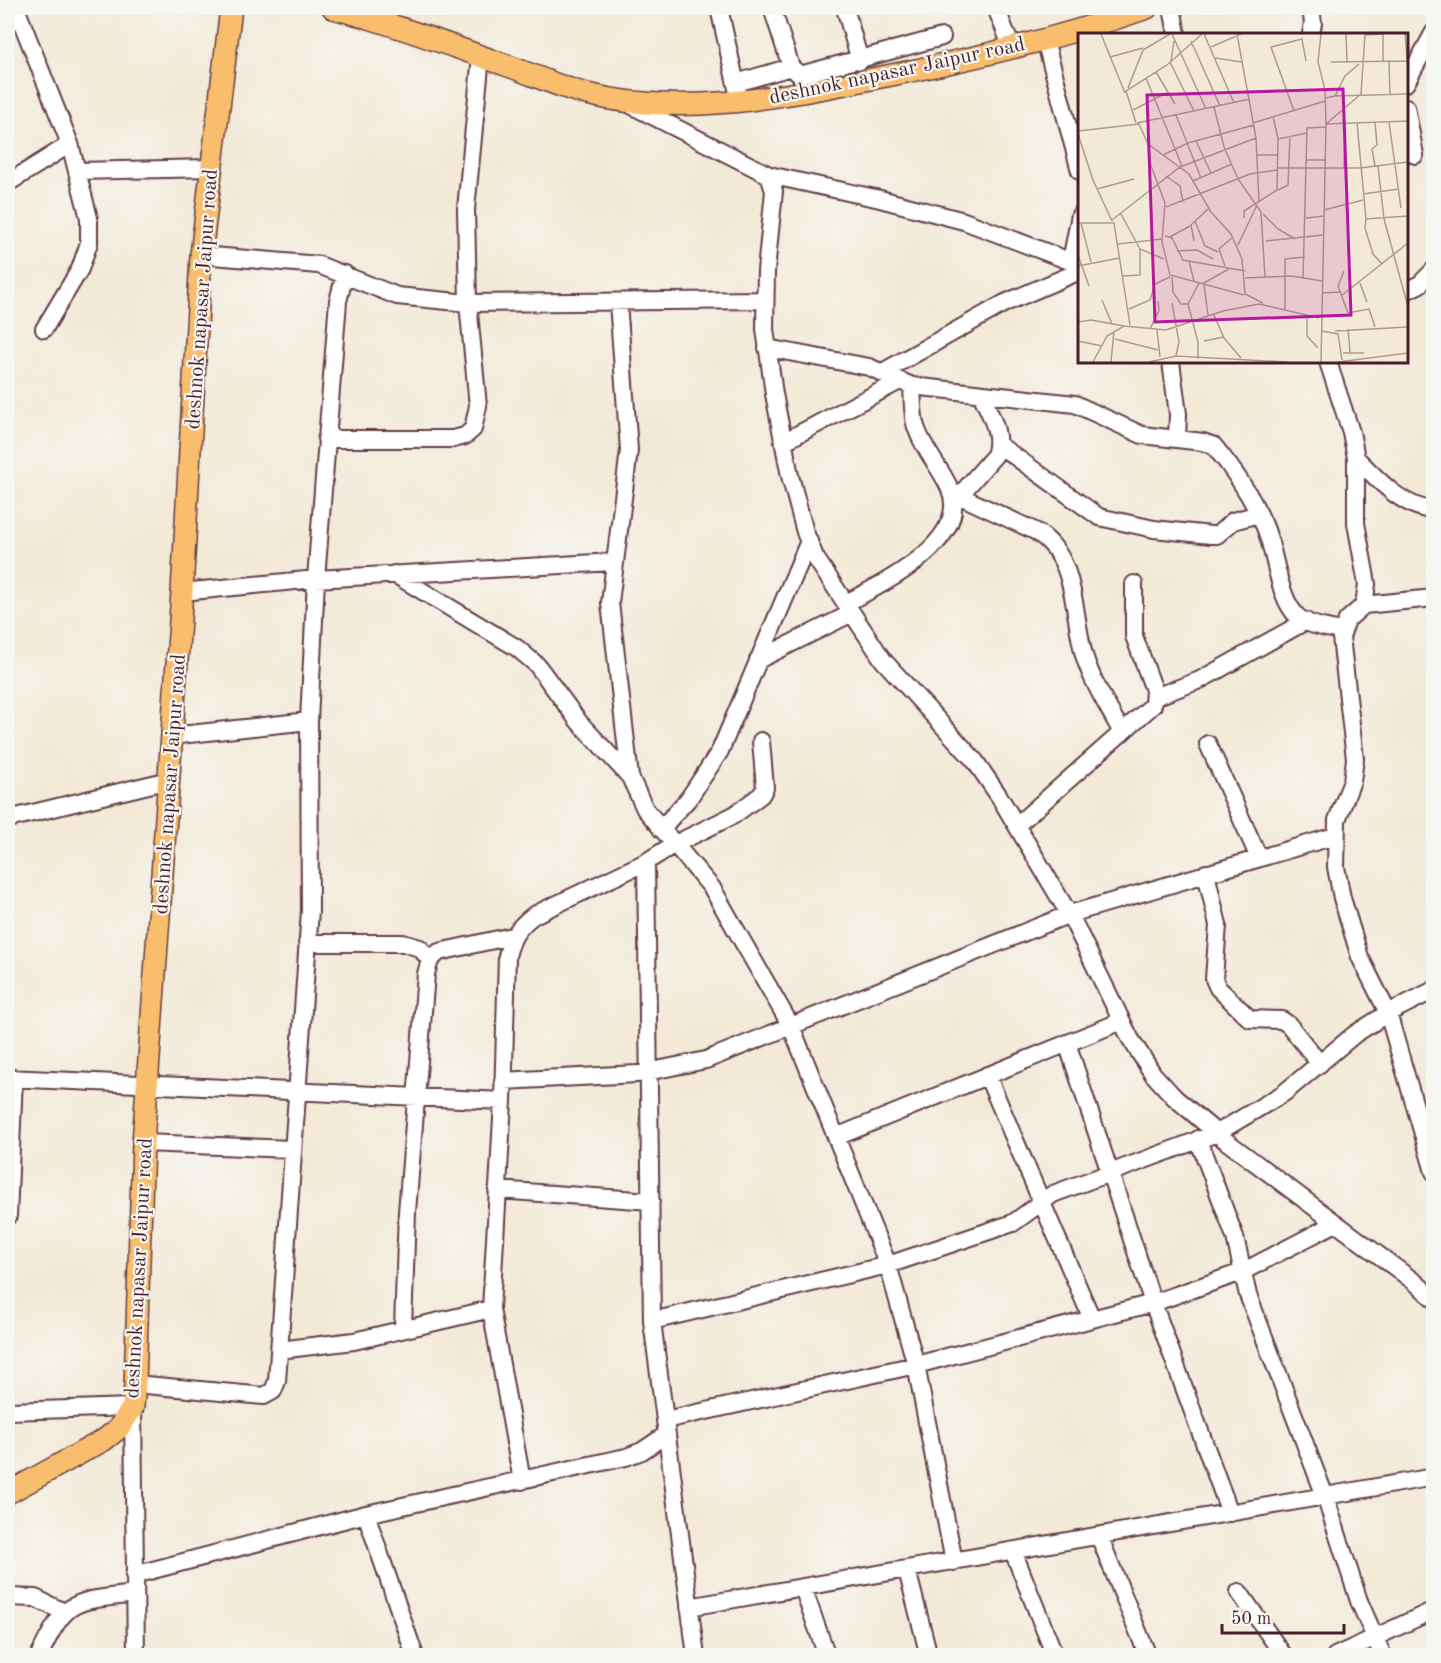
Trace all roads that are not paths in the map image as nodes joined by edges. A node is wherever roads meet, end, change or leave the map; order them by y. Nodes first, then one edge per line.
1 (16, 8) edge
2 (231, 8) edge
3 (333, 8) edge
4 (719, 8) edge
5 (845, 8) edge
6 (996, 8) edge
7 (1147, 8) edge
8 (1172, 8) edge
9 (1311, 8) edge
10 (773, 11) dead end
11 (1434, 32) edge
12 (1177, 33) edge
13 (1311, 33) edge
14 (942, 37) dead end
15 (1045, 40) junction
16 (1012, 48) junction
17 (481, 56) junction
18 (860, 61) junction
19 (791, 68) junction
20 (1408, 81) edge
21 (738, 92) junction
22 (624, 101) junction
23 (1408, 113) edge
24 (70, 144) junction
25 (1415, 155) dead end
26 (1078, 164) edge
27 (211, 168) junction
28 (77, 171) junction
29 (769, 175) junction
30 (8, 183) edge
31 (1078, 249) edge
32 (201, 255) junction
33 (1077, 266) edge
34 (1434, 270) edge
35 (345, 274) junction
36 (1408, 290) edge
37 (764, 300) junction
38 (618, 302) junction
39 (468, 303) junction
40 (44, 328) dead end
41 (767, 348) junction
42 (1171, 363) edge
43 (1328, 363) edge
44 (881, 373) junction
45 (906, 384) junction
46 (981, 394) junction
47 (326, 439) junction
48 (1177, 439) junction
49 (783, 442) junction
50 (999, 445) junction
51 (1356, 458) junction
52 (957, 499) junction
53 (1434, 511) edge
54 (1259, 514) junction
55 (809, 541) junction
56 (613, 562) junction
57 (394, 574) junction
58 (316, 579) junction
59 (1134, 584) dead end
60 (182, 592) junction
61 (1434, 598) edge
62 (1364, 605) junction
63 (849, 608) junction
64 (1306, 621) junction
65 (1341, 631) junction
66 (758, 660) junction
67 (1155, 698) junction
68 (309, 721) junction
69 (1122, 733) junction
70 (171, 736) junction
71 (761, 741) dead end
72 (1208, 744) dead end
73 (630, 777) junction
74 (169, 780) junction
75 (8, 819) edge
76 (1017, 825) junction
77 (661, 829) junction
78 (1335, 836) junction
79 (673, 845) junction
80 (1259, 858) junction
81 (646, 862) junction
82 (1206, 873) junction
83 (1070, 914) junction
84 (512, 936) junction
85 (307, 943) junction
86 (430, 960) junction
87 (1434, 990) edge
88 (1388, 1013) junction
89 (1122, 1021) junction
90 (791, 1026) junction
91 (1067, 1043) junction
92 (1320, 1064) junction
93 (650, 1072) junction
94 (987, 1076) junction
95 (11, 1078) edge
96 (503, 1081) junction
97 (148, 1084) junction
98 (297, 1092) junction
99 (415, 1098) junction
100 (502, 1101) junction
101 (1216, 1133) junction
102 (836, 1137) junction
103 (1198, 1139) junction
104 (143, 1143) junction
105 (292, 1149) junction
106 (1110, 1172) junction
107 (1434, 1172) edge
108 (497, 1190) junction
109 (651, 1201) junction
110 (1040, 1202) junction
111 (8, 1216) edge
112 (1336, 1223) junction
113 (888, 1265) junction
114 (1242, 1272) junction
115 (1434, 1299) edge
116 (1153, 1303) junction
117 (491, 1309) junction
118 (1092, 1319) junction
119 (652, 1321) junction
120 (403, 1328) junction
121 (279, 1350) junction
122 (916, 1365) junction
123 (135, 1384) junction
124 (133, 1407) junction
125 (8, 1411) edge
126 (666, 1427) junction
127 (1434, 1477) edge
128 (522, 1481) junction
129 (8, 1493) edge
130 (1325, 1496) junction
131 (1230, 1513) junction
132 (366, 1514) junction
133 (1099, 1536) junction
134 (1012, 1551) junction
135 (954, 1562) junction
136 (907, 1570) junction
137 (134, 1575) junction
138 (802, 1588) junction
139 (1239, 1592) dead end
140 (134, 1594) junction
141 (8, 1598) edge
142 (689, 1607) junction
143 (1434, 1610) edge
144 (64, 1612) junction
145 (1375, 1636) junction
146 (39, 1656) edge
147 (136, 1656) edge
148 (415, 1656) edge
149 (696, 1656) edge
150 (827, 1656) edge
151 (929, 1656) edge
152 (1055, 1656) edge
153 (1148, 1656) edge
154 (1284, 1656) edge
155 (1335, 1656) edge
156 (1383, 1656) edge

1 - 24 street
2 - 27 main road, deshnok napasar Jaipur road
3 - 17 main road, deshnok napasar Jaipur road
4 - 21 street
5 - 18 street
6 - 16 street
7 - 15 main road, deshnok napasar Jaipur road
8 - 12 street
9 - 13 street
10 - 19 street
11 - 20 street
14 - 18 street
15 - 16 main road, deshnok napasar Jaipur road
15 - 26 street
16 - 21 main road, deshnok napasar Jaipur road
17 - 22 main road, deshnok napasar Jaipur road
17 - 39 street
18 - 19 street
19 - 21 street
21 - 22 main road, deshnok napasar Jaipur road
22 - 29 street
23 - 25 street
24 - 28 street
24 - 30 street
27 - 28 street
27 - 32 main road, deshnok napasar Jaipur road
28 - 40 street
29 - 33 street
29 - 37 street
31 - 33 street
32 - 35 street
32 - 60 main road, deshnok napasar Jaipur road
33 - 44 street
34 - 36 street
35 - 39 street
35 - 47 street
37 - 38 street
37 - 41 street
38 - 39 street
38 - 56 street
39 - 47 street
41 - 44 street
41 - 49 street
42 - 48 street
43 - 51 street
44 - 45 street
45 - 46 street
45 - 49 street
45 - 52 street
46 - 48 street
46 - 50 street
47 - 58 street
48 - 54 street
49 - 55 street
50 - 52 street
50 - 54 street
51 - 53 street
51 - 62 street
52 - 63 street
52 - 69 street
54 - 64 street
55 - 63 street
55 - 66 street
56 - 57 street
56 - 73 street
57 - 58 street
57 - 73 street
58 - 60 street
58 - 68 street
59 - 67 street
60 - 70 main road, deshnok napasar Jaipur road
61 - 62 street
62 - 65 street
63 - 66 street
63 - 76 street
64 - 65 street
64 - 67 street
65 - 78 street
66 - 77 street
67 - 69 street
68 - 70 street
68 - 85 street
69 - 76 street
70 - 74 main road, deshnok napasar Jaipur road
71 - 79 street
72 - 80 street
73 - 77 street
74 - 75 street
74 - 97 main road, deshnok napasar Jaipur road
76 - 83 street
77 - 79 street
78 - 80 street
78 - 88 street
79 - 81 street
79 - 90 street
80 - 82 street
81 - 84 street
81 - 93 street
82 - 83 street
82 - 92 street
83 - 89 street
83 - 90 street
84 - 86 street
84 - 96 street
85 - 86 street
85 - 98 street
86 - 99 street
87 - 88 street
88 - 92 street
88 - 107 street
89 - 91 street
89 - 101 street
90 - 93 street
90 - 102 street
91 - 94 street
91 - 106 street
92 - 101 street
93 - 96 street
93 - 109 street
94 - 102 street
94 - 110 street
95 - 97 street
95 - 111 street
96 - 100 street
97 - 98 street
97 - 104 main road, deshnok napasar Jaipur road
98 - 99 street
98 - 105 street
99 - 100 street
99 - 120 street
100 - 108 street
101 - 103 street
101 - 112 street
102 - 113 street
103 - 106 street
103 - 114 street
104 - 105 street
104 - 123 main road, deshnok napasar Jaipur road
105 - 121 street
106 - 110 street
106 - 116 street
108 - 109 street
108 - 117 street
109 - 119 street
110 - 113 street
110 - 118 street
112 - 114 street
112 - 115 street
113 - 119 street
113 - 122 street
114 - 116 street
114 - 130 street
116 - 118 street
116 - 131 street
117 - 120 street
117 - 128 street
118 - 122 street
119 - 126 street
120 - 121 street
121 - 123 street
122 - 126 street
122 - 135 street
123 - 124 main road, deshnok napasar Jaipur road
124 - 125 street
124 - 129 main road, deshnok napasar Jaipur road
124 - 137 street
126 - 128 street
126 - 142 street
127 - 130 street
128 - 132 street
130 - 131 street
130 - 145 street
131 - 133 street
132 - 137 street
132 - 148 street
133 - 134 street
133 - 153 street
134 - 135 street
134 - 152 street
135 - 136 street
136 - 138 street
136 - 151 street
137 - 140 street
138 - 142 street
138 - 150 street
139 - 154 street
140 - 144 street
140 - 147 street
141 - 144 street
142 - 149 street
143 - 145 street
144 - 146 street
145 - 155 street
145 - 156 street

